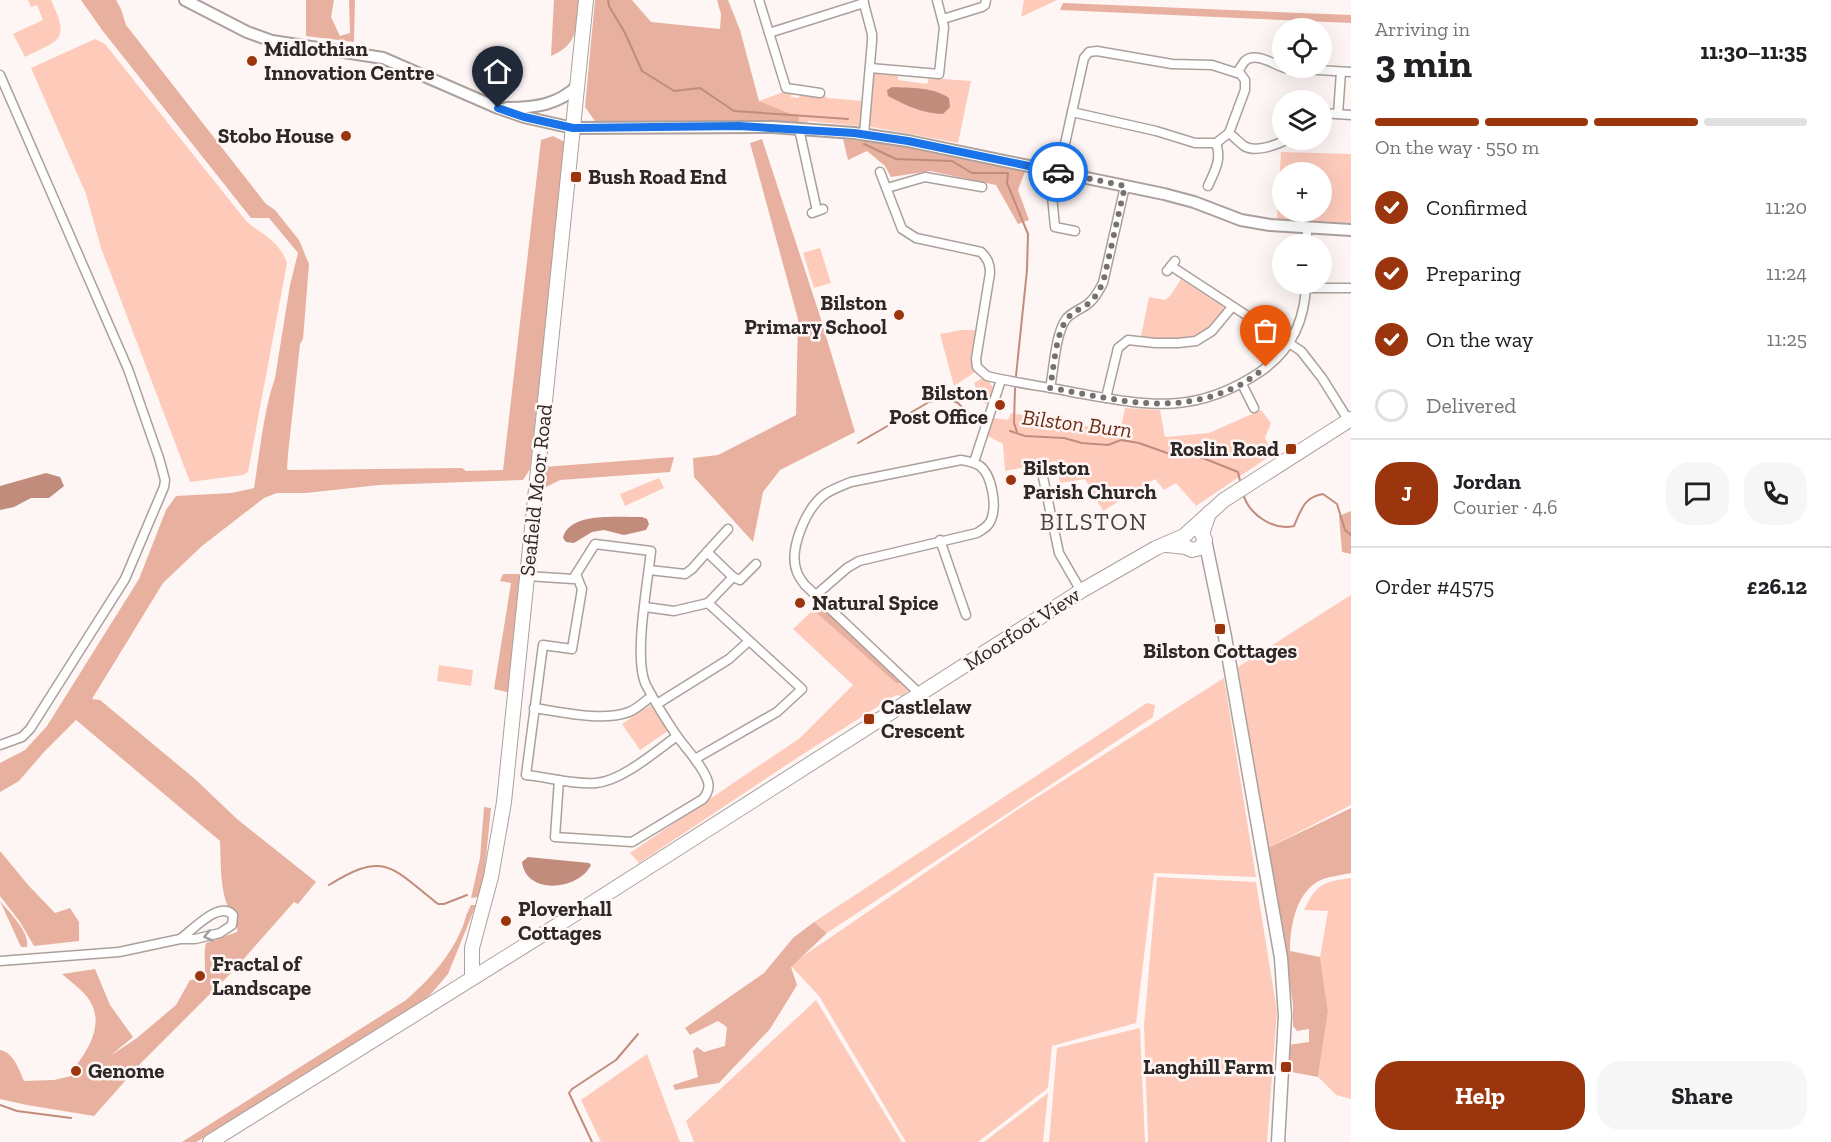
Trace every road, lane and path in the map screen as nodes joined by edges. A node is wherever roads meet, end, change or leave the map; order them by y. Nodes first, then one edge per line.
1 (185, 0) edge
2 (586, 0) edge
3 (759, 0) edge
4 (937, 0) edge
5 (986, 0) edge
6 (863, 1) edge
7 (943, 19) junction
8 (769, 33) junction
9 (1272, 63) edge
10 (870, 68) junction
11 (1332, 71) edge
12 (1239, 72) junction
13 (1341, 72) junction
14 (1351, 72) edge
15 (0, 75) edge
16 (578, 85) junction
17 (820, 93) dead end
18 (498, 108) junction
19 (1071, 112) junction
20 (1332, 114) edge
21 (1338, 114) junction
22 (1351, 115) edge
23 (573, 128) junction
24 (799, 129) junction
25 (1229, 133) junction
26 (864, 134) junction
27 (1215, 142) junction
28 (1272, 146) edge
29 (1062, 157) dead end
30 (880, 172) dead end
31 (1057, 172) junction
32 (1125, 186) junction
33 (1208, 186) dead end
34 (982, 187) dead end
35 (887, 188) junction
36 (817, 211) dead end
37 (1043, 226) dead end
38 (1055, 226) junction
39 (1307, 228) junction
40 (1351, 230) edge
41 (1074, 231) dead end
42 (1307, 234) edge
43 (1171, 266) dead end
44 (1332, 287) edge
45 (1349, 288) dead end
46 (1306, 294) edge
47 (1233, 307) junction
48 (1290, 343) junction
49 (1001, 380) junction
50 (1242, 384) junction
51 (1050, 388) junction
52 (1106, 398) junction
53 (1254, 408) dead end
54 (1350, 420) edge
55 (974, 462) junction
56 (1043, 477) dead end
57 (728, 529) dead end
58 (940, 540) junction
59 (1194, 540) junction
60 (707, 552) junction
61 (756, 564) dead end
62 (649, 570) junction
63 (576, 574) junction
64 (527, 576) junction
65 (733, 577) junction
66 (1081, 591) junction
67 (816, 595) junction
68 (708, 603) junction
69 (645, 607) junction
70 (966, 615) dead end
71 (749, 641) junction
72 (920, 694) junction
73 (652, 696) junction
74 (657, 704) junction
75 (534, 708) junction
76 (677, 736) junction
77 (0, 746) edge
78 (695, 759) junction
79 (560, 780) junction
80 (180, 939) junction
81 (0, 961) edge
82 (472, 976) junction
83 (210, 1142) edge
84 (1278, 1142) edge

1 - 18 street
2 - 16 main road, Seafield Moor Road
3 - 8 street
4 - 7 street
5 - 7 street
6 - 8 street
6 - 10 street
7 - 10 street
8 - 17 street
9 - 12 street
10 - 26 street
11 - 13 street
12 - 19 street
12 - 25 street
13 - 14 street
13 - 21 street
15 - 77 street
16 - 18 street
16 - 23 main road, Seafield Moor Road
18 - 23 street
19 - 27 street
19 - 29 street
20 - 21 street
21 - 22 street
23 - 24 street
23 - 64 main road, Seafield Moor Road
24 - 26 street
24 - 36 street
25 - 27 street
25 - 28 street
26 - 31 street
27 - 33 street
30 - 35 street
31 - 32 street
31 - 38 street
32 - 39 street
32 - 51 street
34 - 35 street
35 - 49 street
37 - 38 street
38 - 41 street
39 - 40 street
39 - 42 street
43 - 47 street
44 - 45 street
46 - 48 street
47 - 48 street
47 - 52 street
48 - 50 street
48 - 54 street
49 - 51 street
49 - 55 street
50 - 52 street
50 - 53 street
51 - 52 street
54 - 59 main road
55 - 58 street
55 - 67 street
56 - 66 street
57 - 60 street
58 - 67 street
58 - 70 street
59 - 66 main road, Moorfoot View
59 - 84 main road
60 - 62 street
60 - 65 street
61 - 65 street
62 - 63 street
62 - 69 street
63 - 64 street
63 - 75 street
64 - 82 main road, Seafield Moor Road
65 - 68 street
66 - 72 main road, Moorfoot View
67 - 72 street
68 - 69 street
68 - 71 street
69 - 73 street
71 - 74 street
71 - 78 street
72 - 82 main road, Moorfoot View
73 - 74 street
73 - 75 street
74 - 76 street
75 - 79 street
76 - 78 street
76 - 79 street
78 - 79 street
80 -> 80 street
80 - 81 street
82 - 83 main road, Moorfoot View

